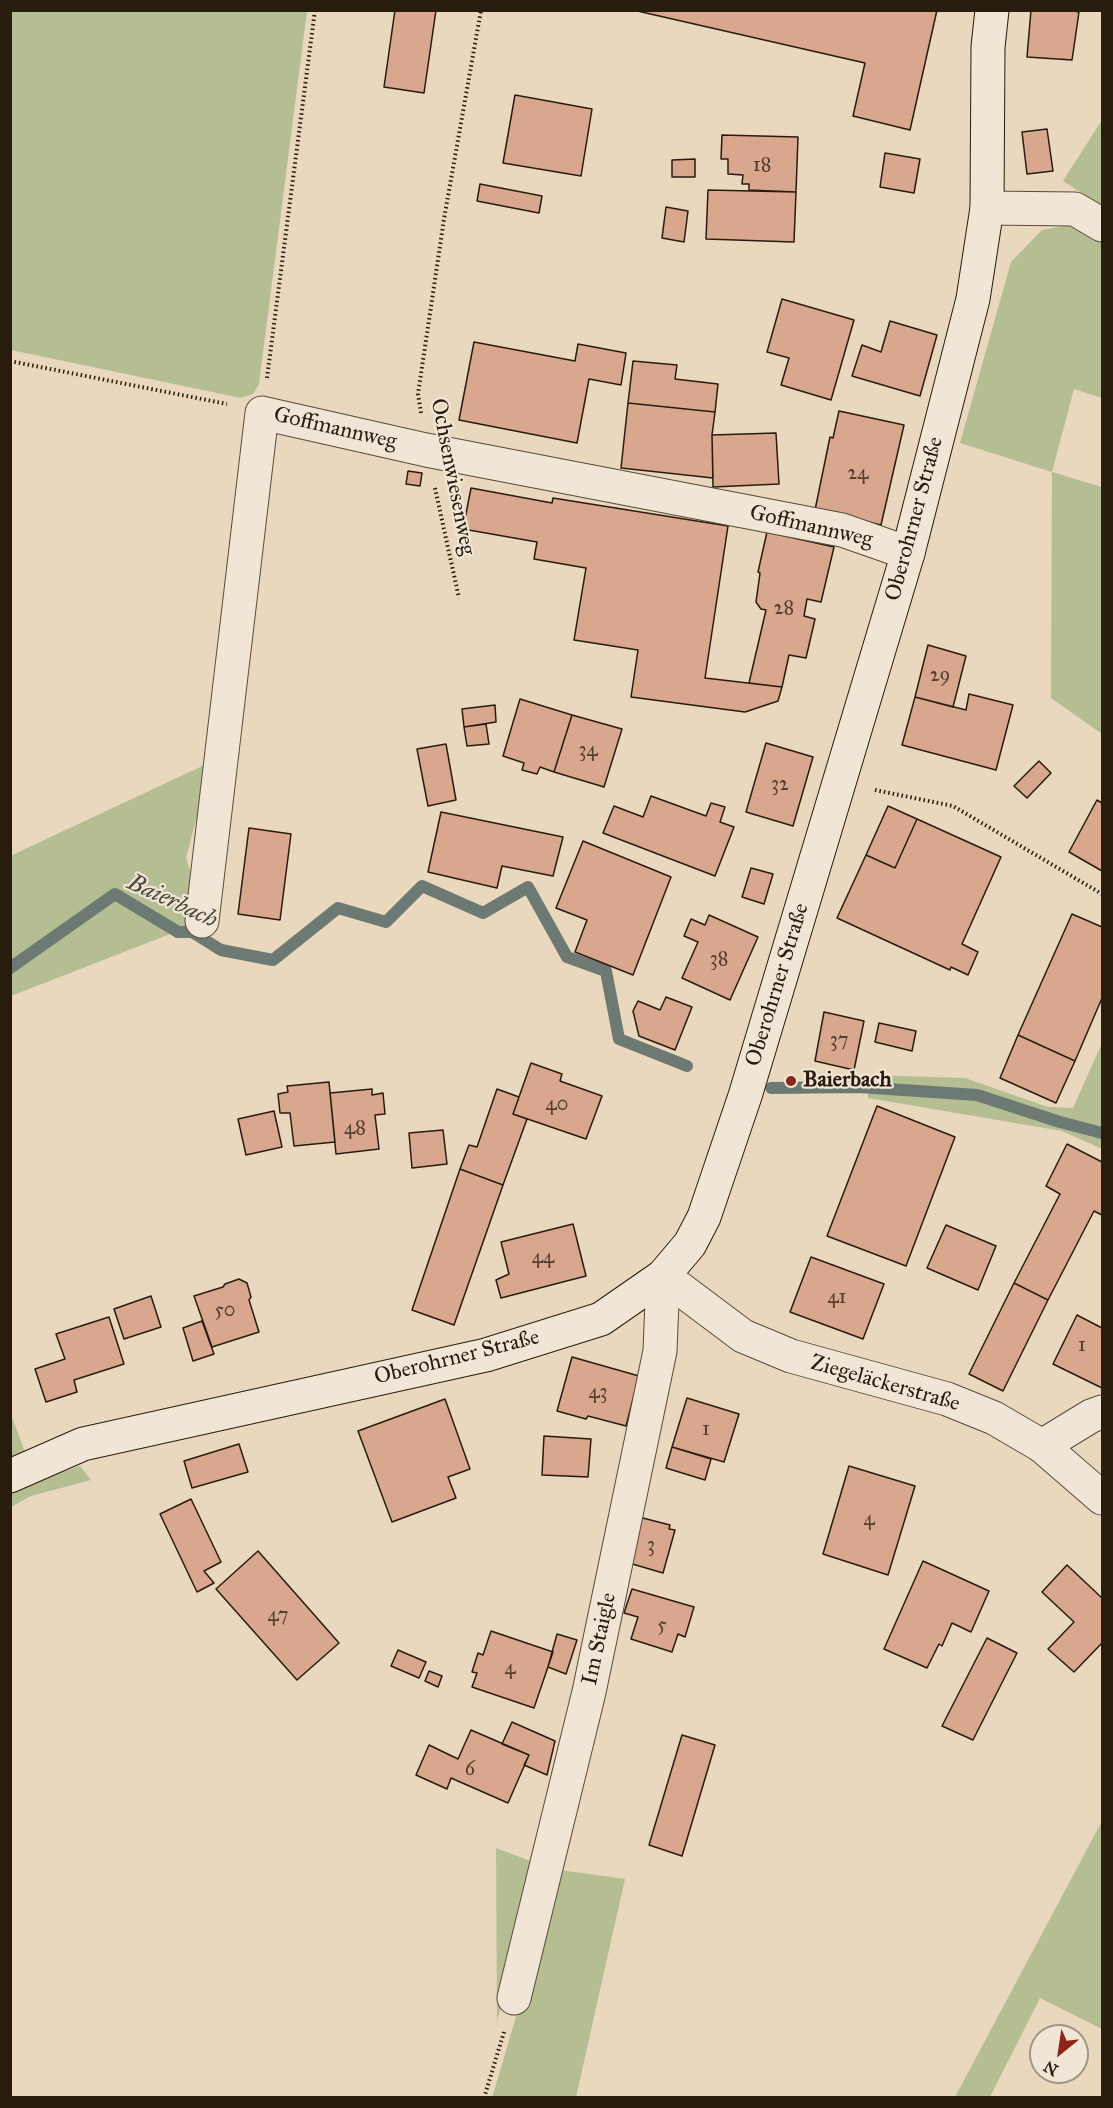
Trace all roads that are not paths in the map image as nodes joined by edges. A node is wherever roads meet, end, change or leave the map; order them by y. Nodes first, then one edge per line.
1 (992, 10) edge
2 (987, 208) junction
3 (1102, 225) edge
4 (908, 553) junction
5 (202, 921) dead end
6 (663, 1276) junction
7 (1102, 1412) edge
8 (1042, 1446) junction
9 (10, 1476) edge
10 (1102, 1497) edge
11 (514, 1998) road end

1 - 2 street, Oberohrner Straße
2 - 3 street
2 - 4 street, Oberohrner Straße
4 - 5 street, Goffmannweg
4 - 6 street, Oberohrner Straße
6 - 8 street, Ziegeläckerstraße
6 - 9 street, Oberohrner Straße
6 - 11 street, Im Staigle
7 - 8 street
8 - 10 street, Ziegeläckerstraße

